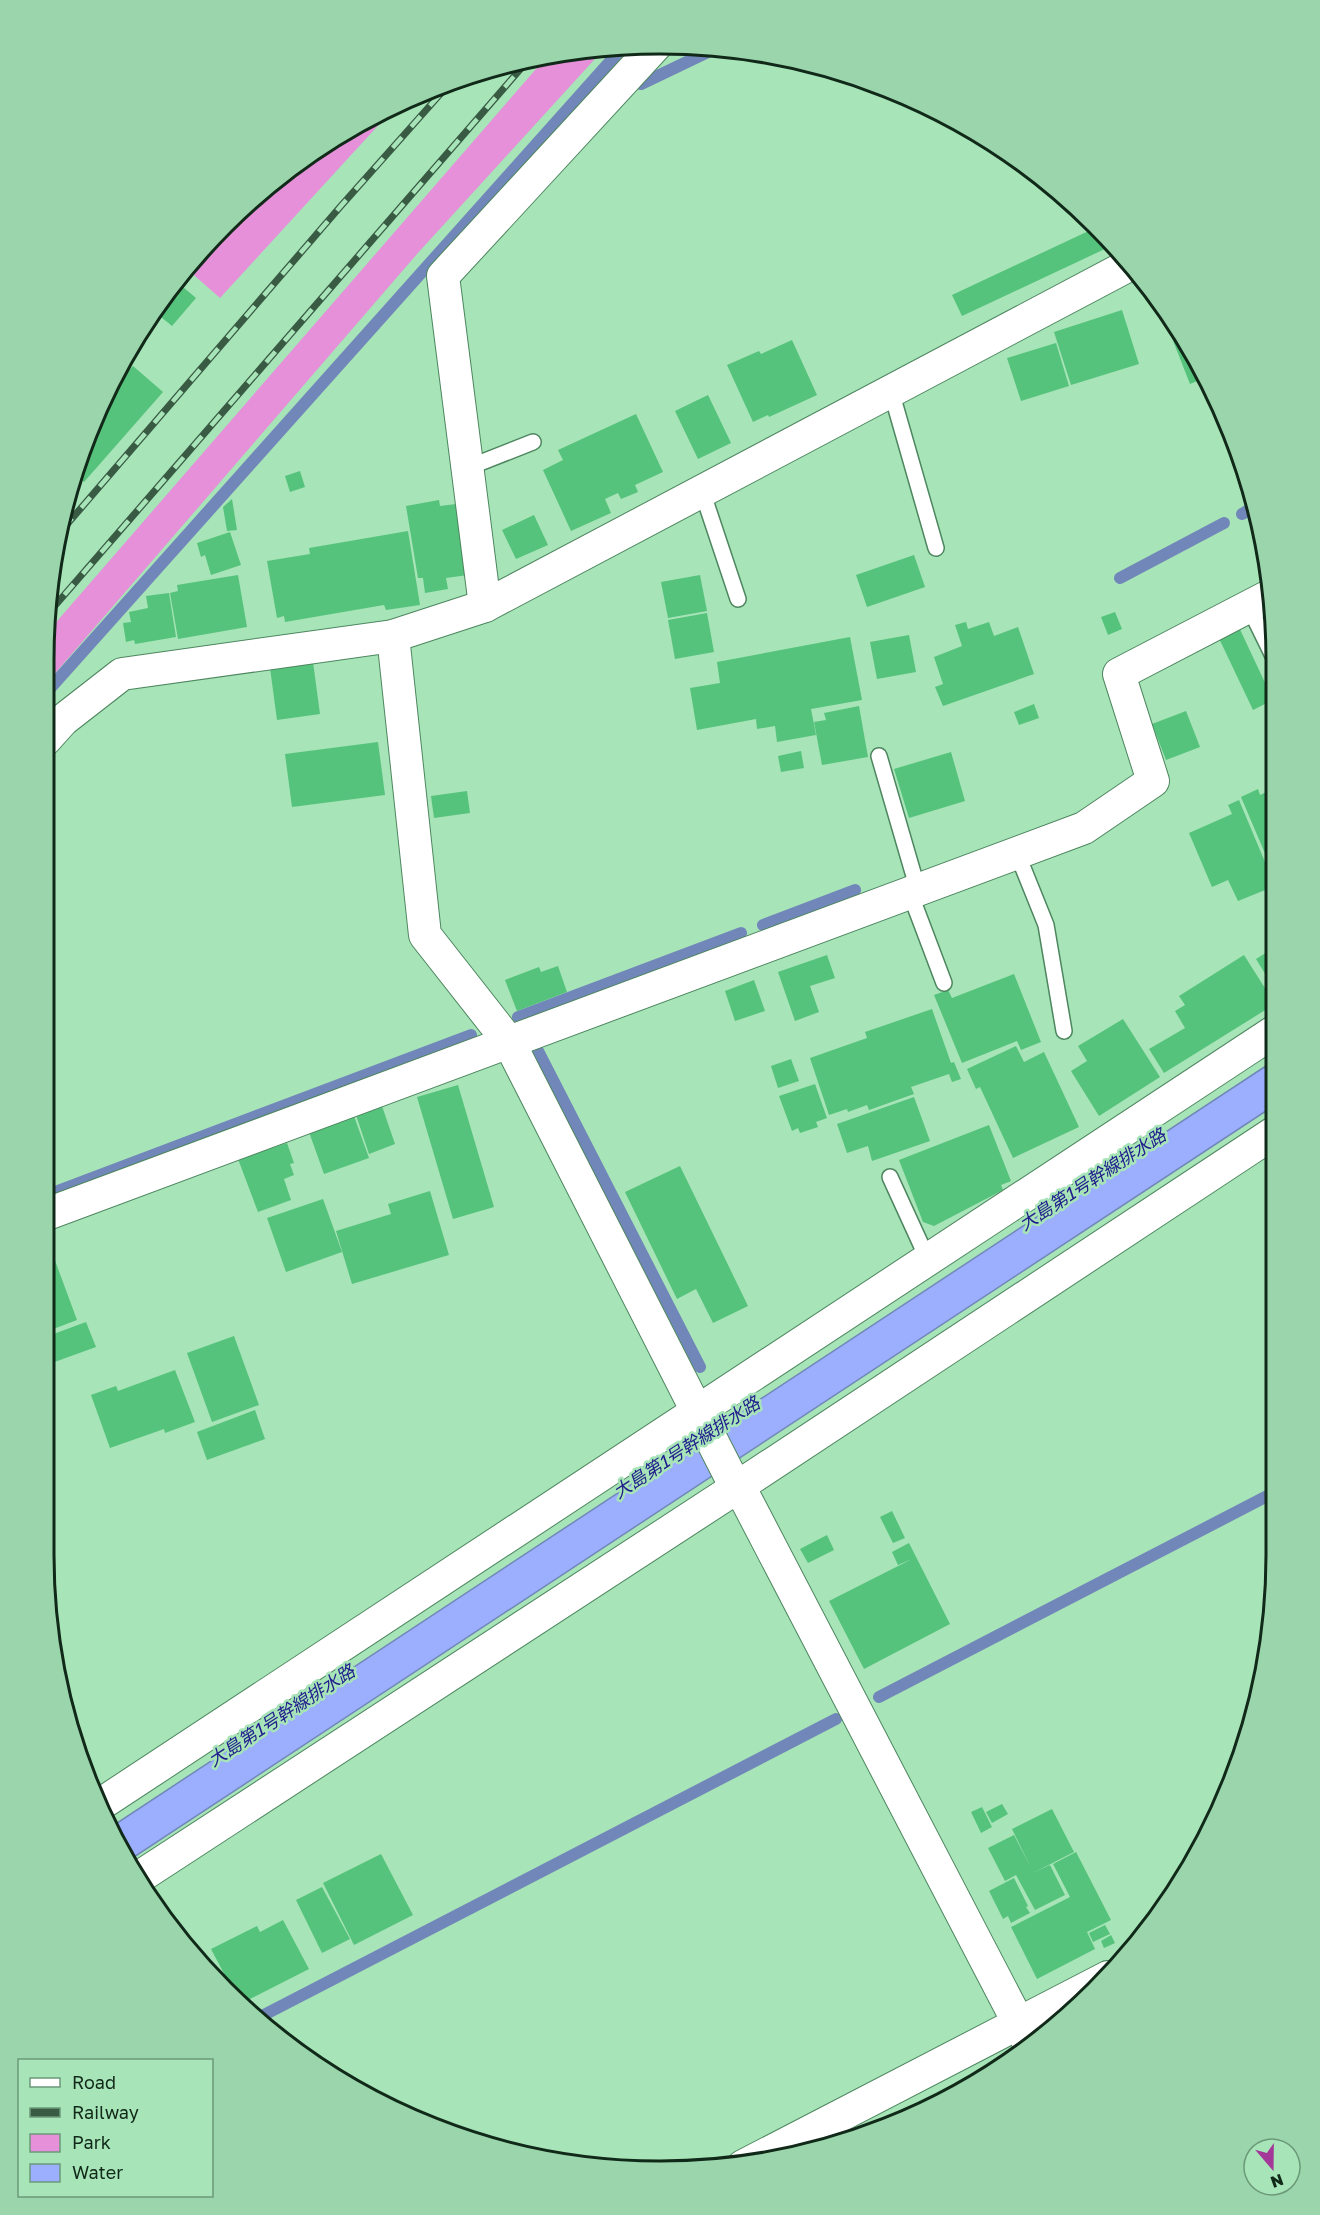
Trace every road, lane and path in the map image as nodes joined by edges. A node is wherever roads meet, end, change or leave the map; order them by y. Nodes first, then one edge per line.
1 (647, 54) edge
2 (1123, 268) edge
3 (891, 391) junction
4 (533, 442) dead end
5 (467, 468) junction
6 (702, 491) junction
7 (936, 548) dead end
8 (738, 599) dead end
9 (1260, 601) edge
10 (485, 606) junction
11 (1265, 621) edge
12 (393, 636) junction
13 (54, 730) edge
14 (879, 756) dead end
15 (1017, 853) junction
16 (914, 891) junction
17 (944, 983) dead end
18 (1064, 1031) dead end
19 (1266, 1038) edge
20 (509, 1042) junction
21 (1266, 1138) edge
22 (890, 1177) dead end
23 (54, 1211) edge
24 (928, 1260) junction
25 (702, 1418) junction
26 (735, 1481) junction
27 (106, 1801) edge
28 (145, 1874) edge
29 (1062, 2009) edge
30 (1025, 2035) edge
31 (781, 2148) edge

1 - 5 street
2 - 3 street
3 - 6 street
3 - 7 lane
4 - 5 lane
5 - 10 street
6 - 8 lane
6 - 10 street
9 - 11 lane
9 - 15 street
10 - 12 street
12 - 13 street
12 - 20 street
14 - 16 lane
15 - 16 street
15 - 18 lane
16 - 17 lane
16 - 20 street
19 - 24 street
20 - 23 street
20 - 25 street
21 - 26 street
22 - 24 lane
24 - 25 street
25 - 26 street
25 - 27 street
26 - 28 street
26 - 30 street
29 - 30 street
30 - 31 street

